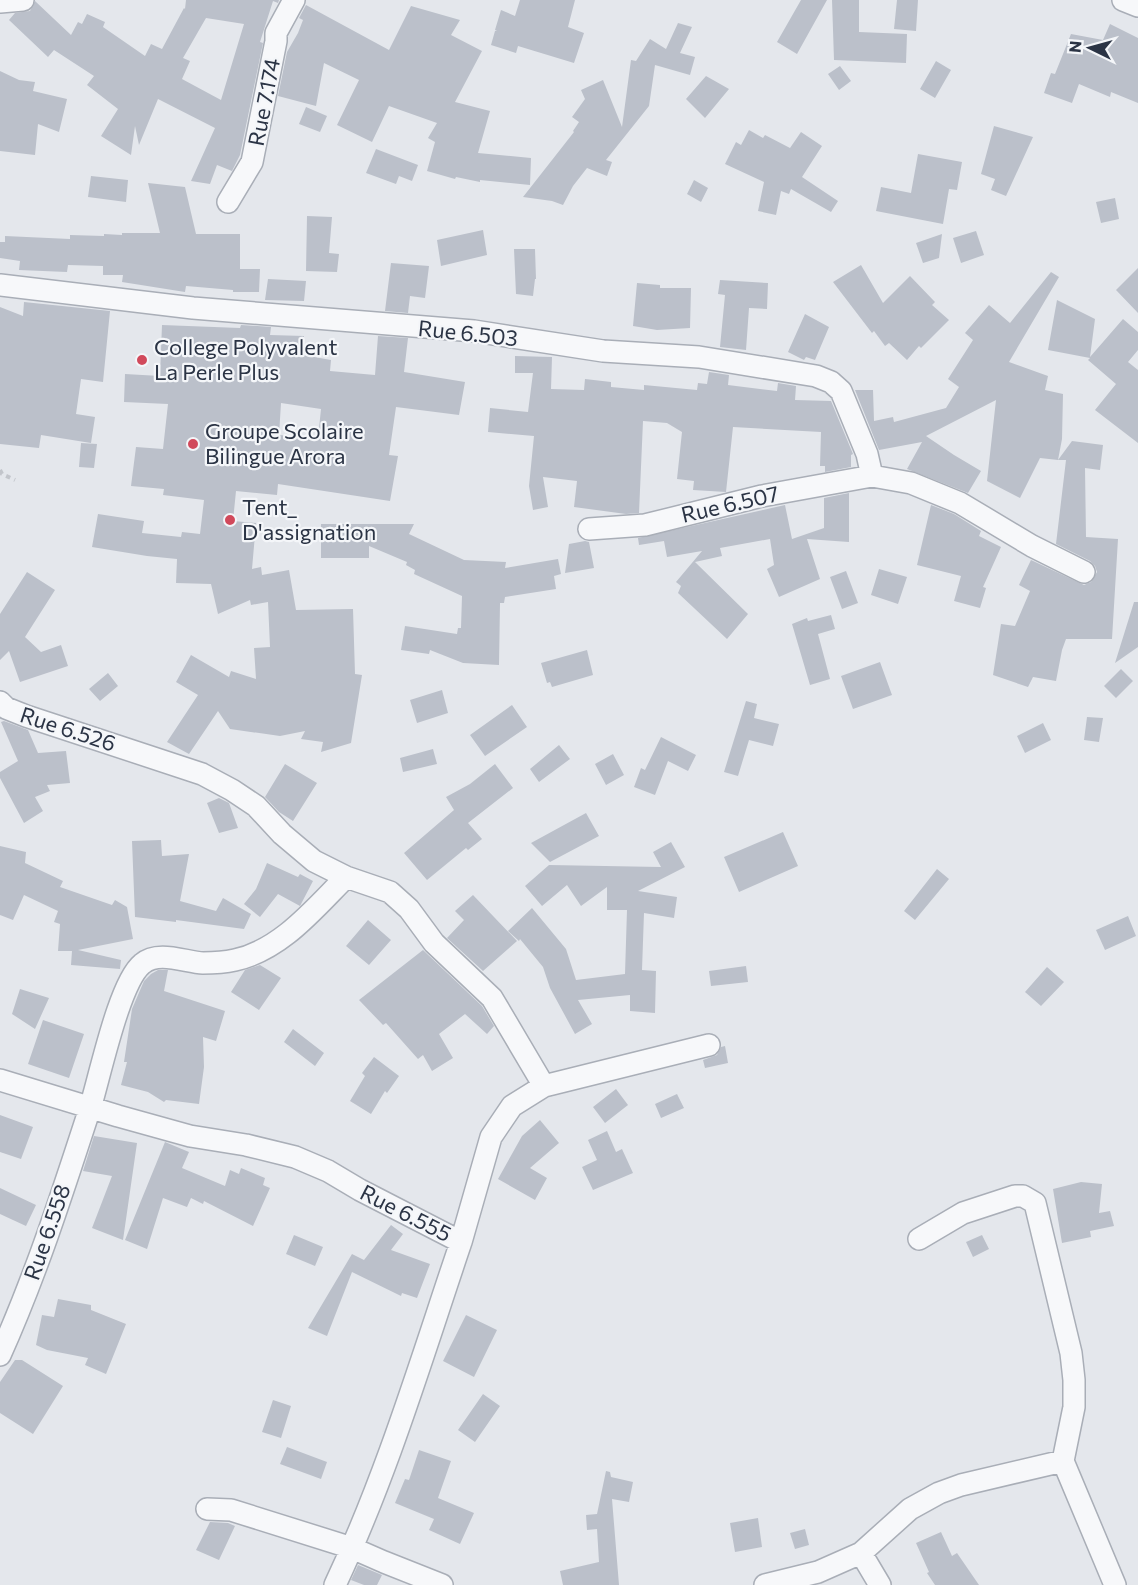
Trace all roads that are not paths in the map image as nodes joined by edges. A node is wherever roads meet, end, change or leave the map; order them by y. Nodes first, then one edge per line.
1 (23, 0) edge
2 (294, 0) edge
3 (1123, 0) edge
4 (0, 2) edge
5 (1138, 6) edge
6 (228, 202) dead end
7 (0, 285) edge
8 (872, 476) junction
9 (589, 529) dead end
10 (1084, 572) dead end
11 (0, 702) edge
12 (346, 877) junction
13 (709, 1044) dead end
14 (0, 1080) edge
15 (544, 1086) junction
16 (90, 1107) junction
17 (919, 1239) dead end
18 (462, 1242) junction
19 (0, 1355) edge
20 (1063, 1461) junction
21 (207, 1509) dead end
22 (352, 1548) junction
23 (861, 1553) junction
24 (335, 1585) edge
25 (442, 1585) edge
26 (765, 1585) edge
27 (880, 1585) edge
28 (1115, 1585) edge

1 - 4 street
2 - 6 street, Rue 7.174
3 - 5 street
7 - 8 street, Rue 6.503
8 - 9 street, Rue 6.507
8 - 10 street
11 - 12 street, Rue 6.526
12 - 15 street, Rue 6.526
12 - 16 street, Rue 6.558
13 - 15 street
14 - 16 street, Rue 6.555
15 - 18 street
16 - 18 street, Rue 6.555
16 - 19 street, Rue 6.558
17 - 20 street
18 - 22 street, Rue 6.555
20 - 23 street
20 - 28 street
21 - 22 street
22 - 24 street, Rue 6.555
22 - 25 street
23 - 26 street
23 - 27 street

